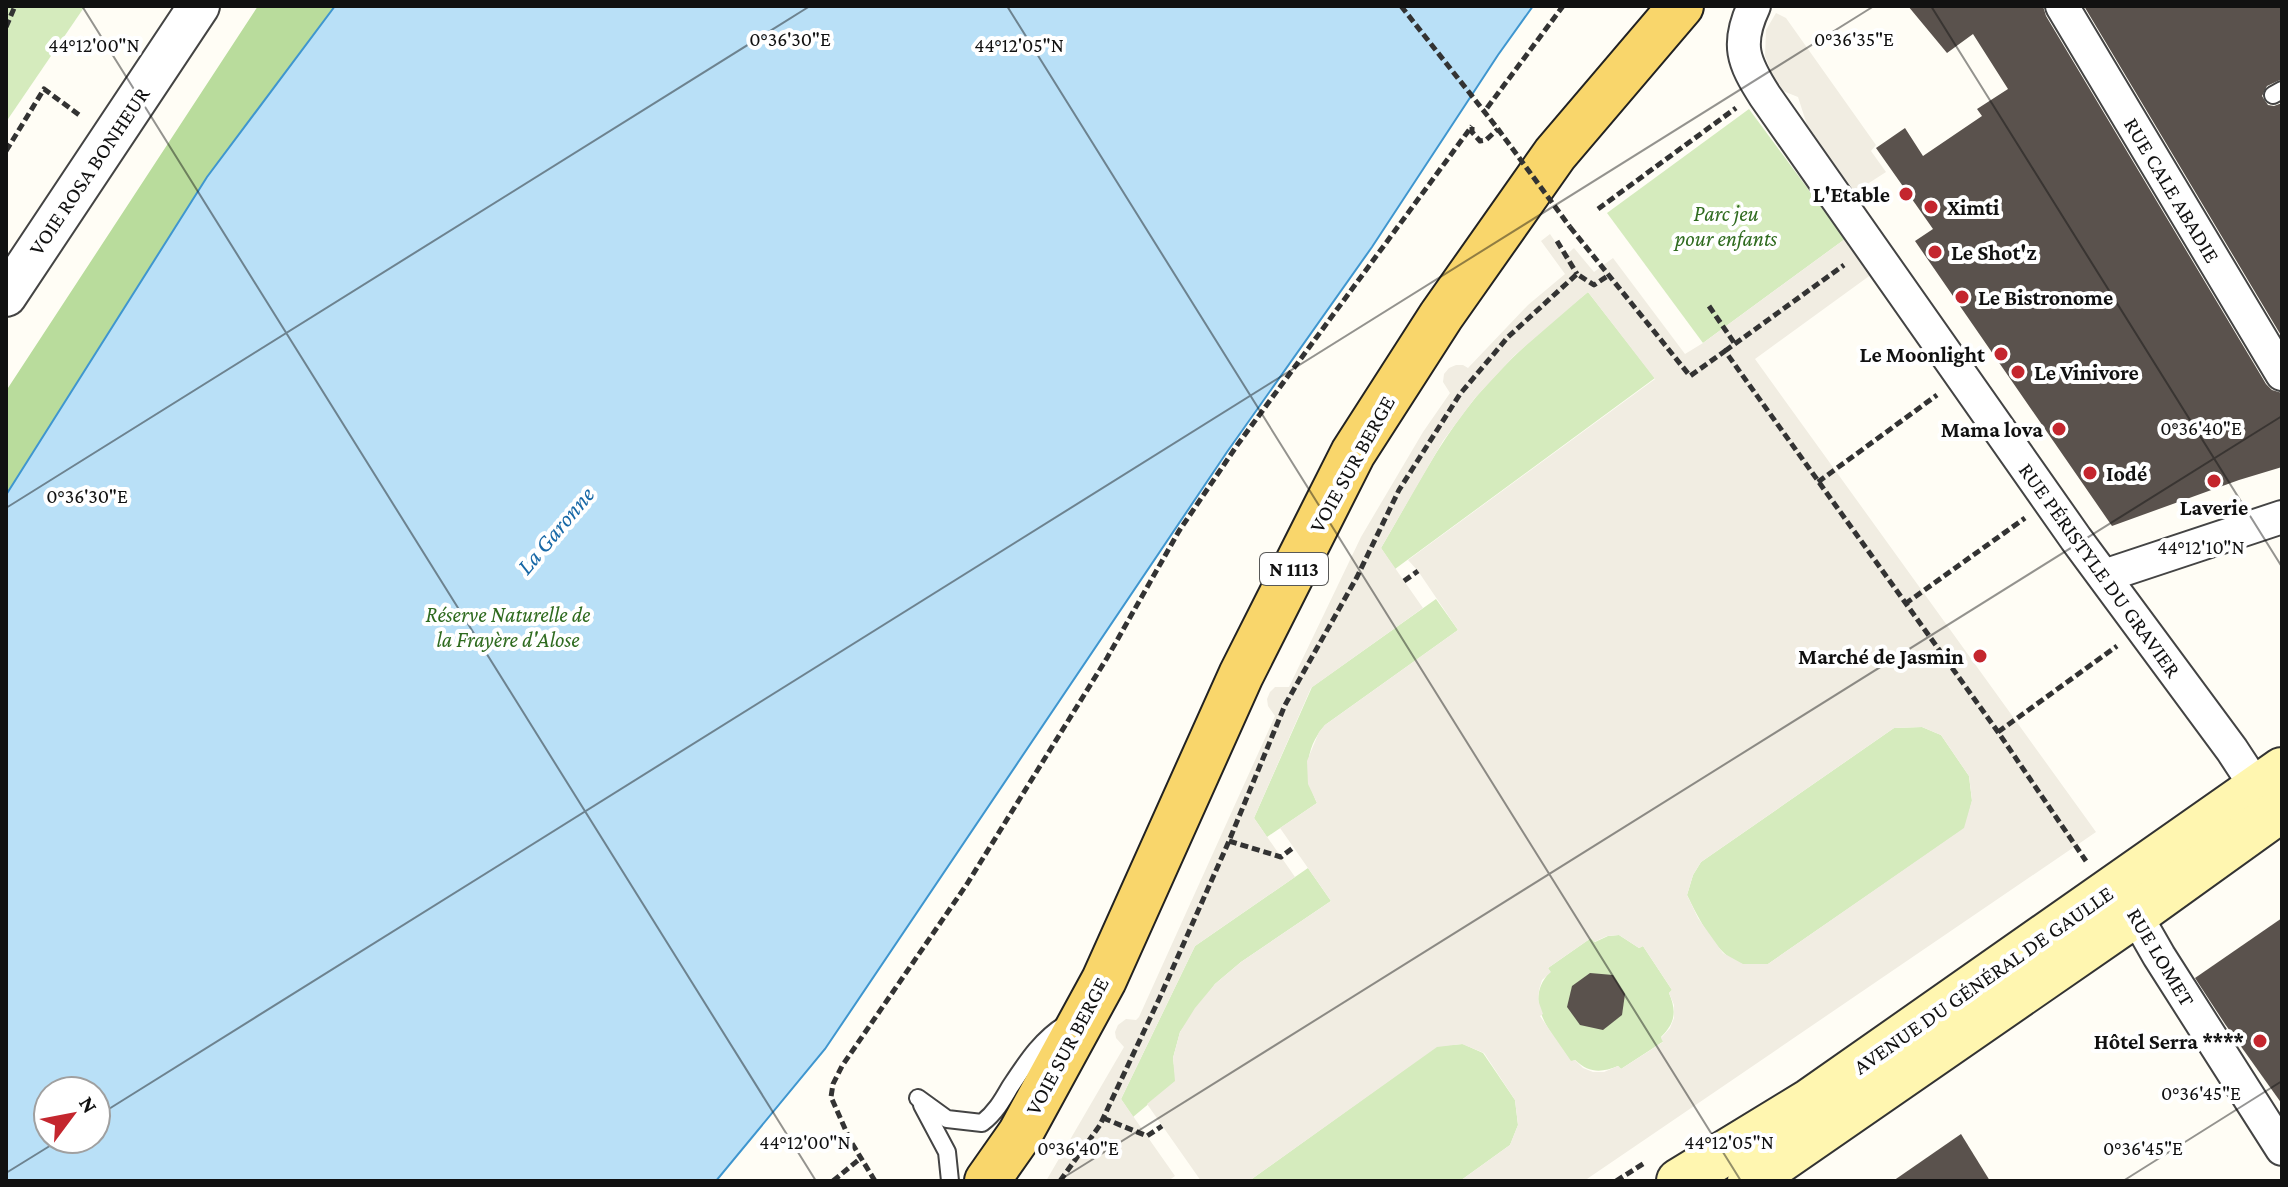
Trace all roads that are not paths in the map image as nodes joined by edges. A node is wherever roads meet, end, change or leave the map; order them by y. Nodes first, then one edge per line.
1 (199, 6) edge
2 (1681, 6) edge
3 (1754, 6) edge
4 (2062, 6) edge
5 (6, 296) edge
6 (2282, 374) edge
7 (2282, 517) edge
8 (2104, 576) junction
9 (2274, 795) edge
10 (2114, 888) junction
11 (1084, 1017) junction
12 (2282, 1149) edge
13 (1706, 1174) edge
14 (950, 1181) edge
15 (987, 1181) edge
16 (1750, 1181) edge

1 - 5 street, VOIE ROSA BONHEUR
2 - 11 main road, VOIE SUR BERGE / N 1113
3 - 8 street, RUE PÉRISTYLE DU GRAVIER
4 - 6 street, RUE CALE ABADIE
7 - 8 street
8 - 9 street, RUE PÉRISTYLE DU GRAVIER
9 - 10 main road, AVENUE DU GÉNÉRAL DE GAULLE
10 - 12 street, RUE LOMET
10 - 13 main road, AVENUE DU GÉNÉRAL DE GAULLE
10 - 16 main road, AVENUE DU GÉNÉRAL DE GAULLE
11 - 14 lane
11 - 15 main road, VOIE SUR BERGE / N 1113

